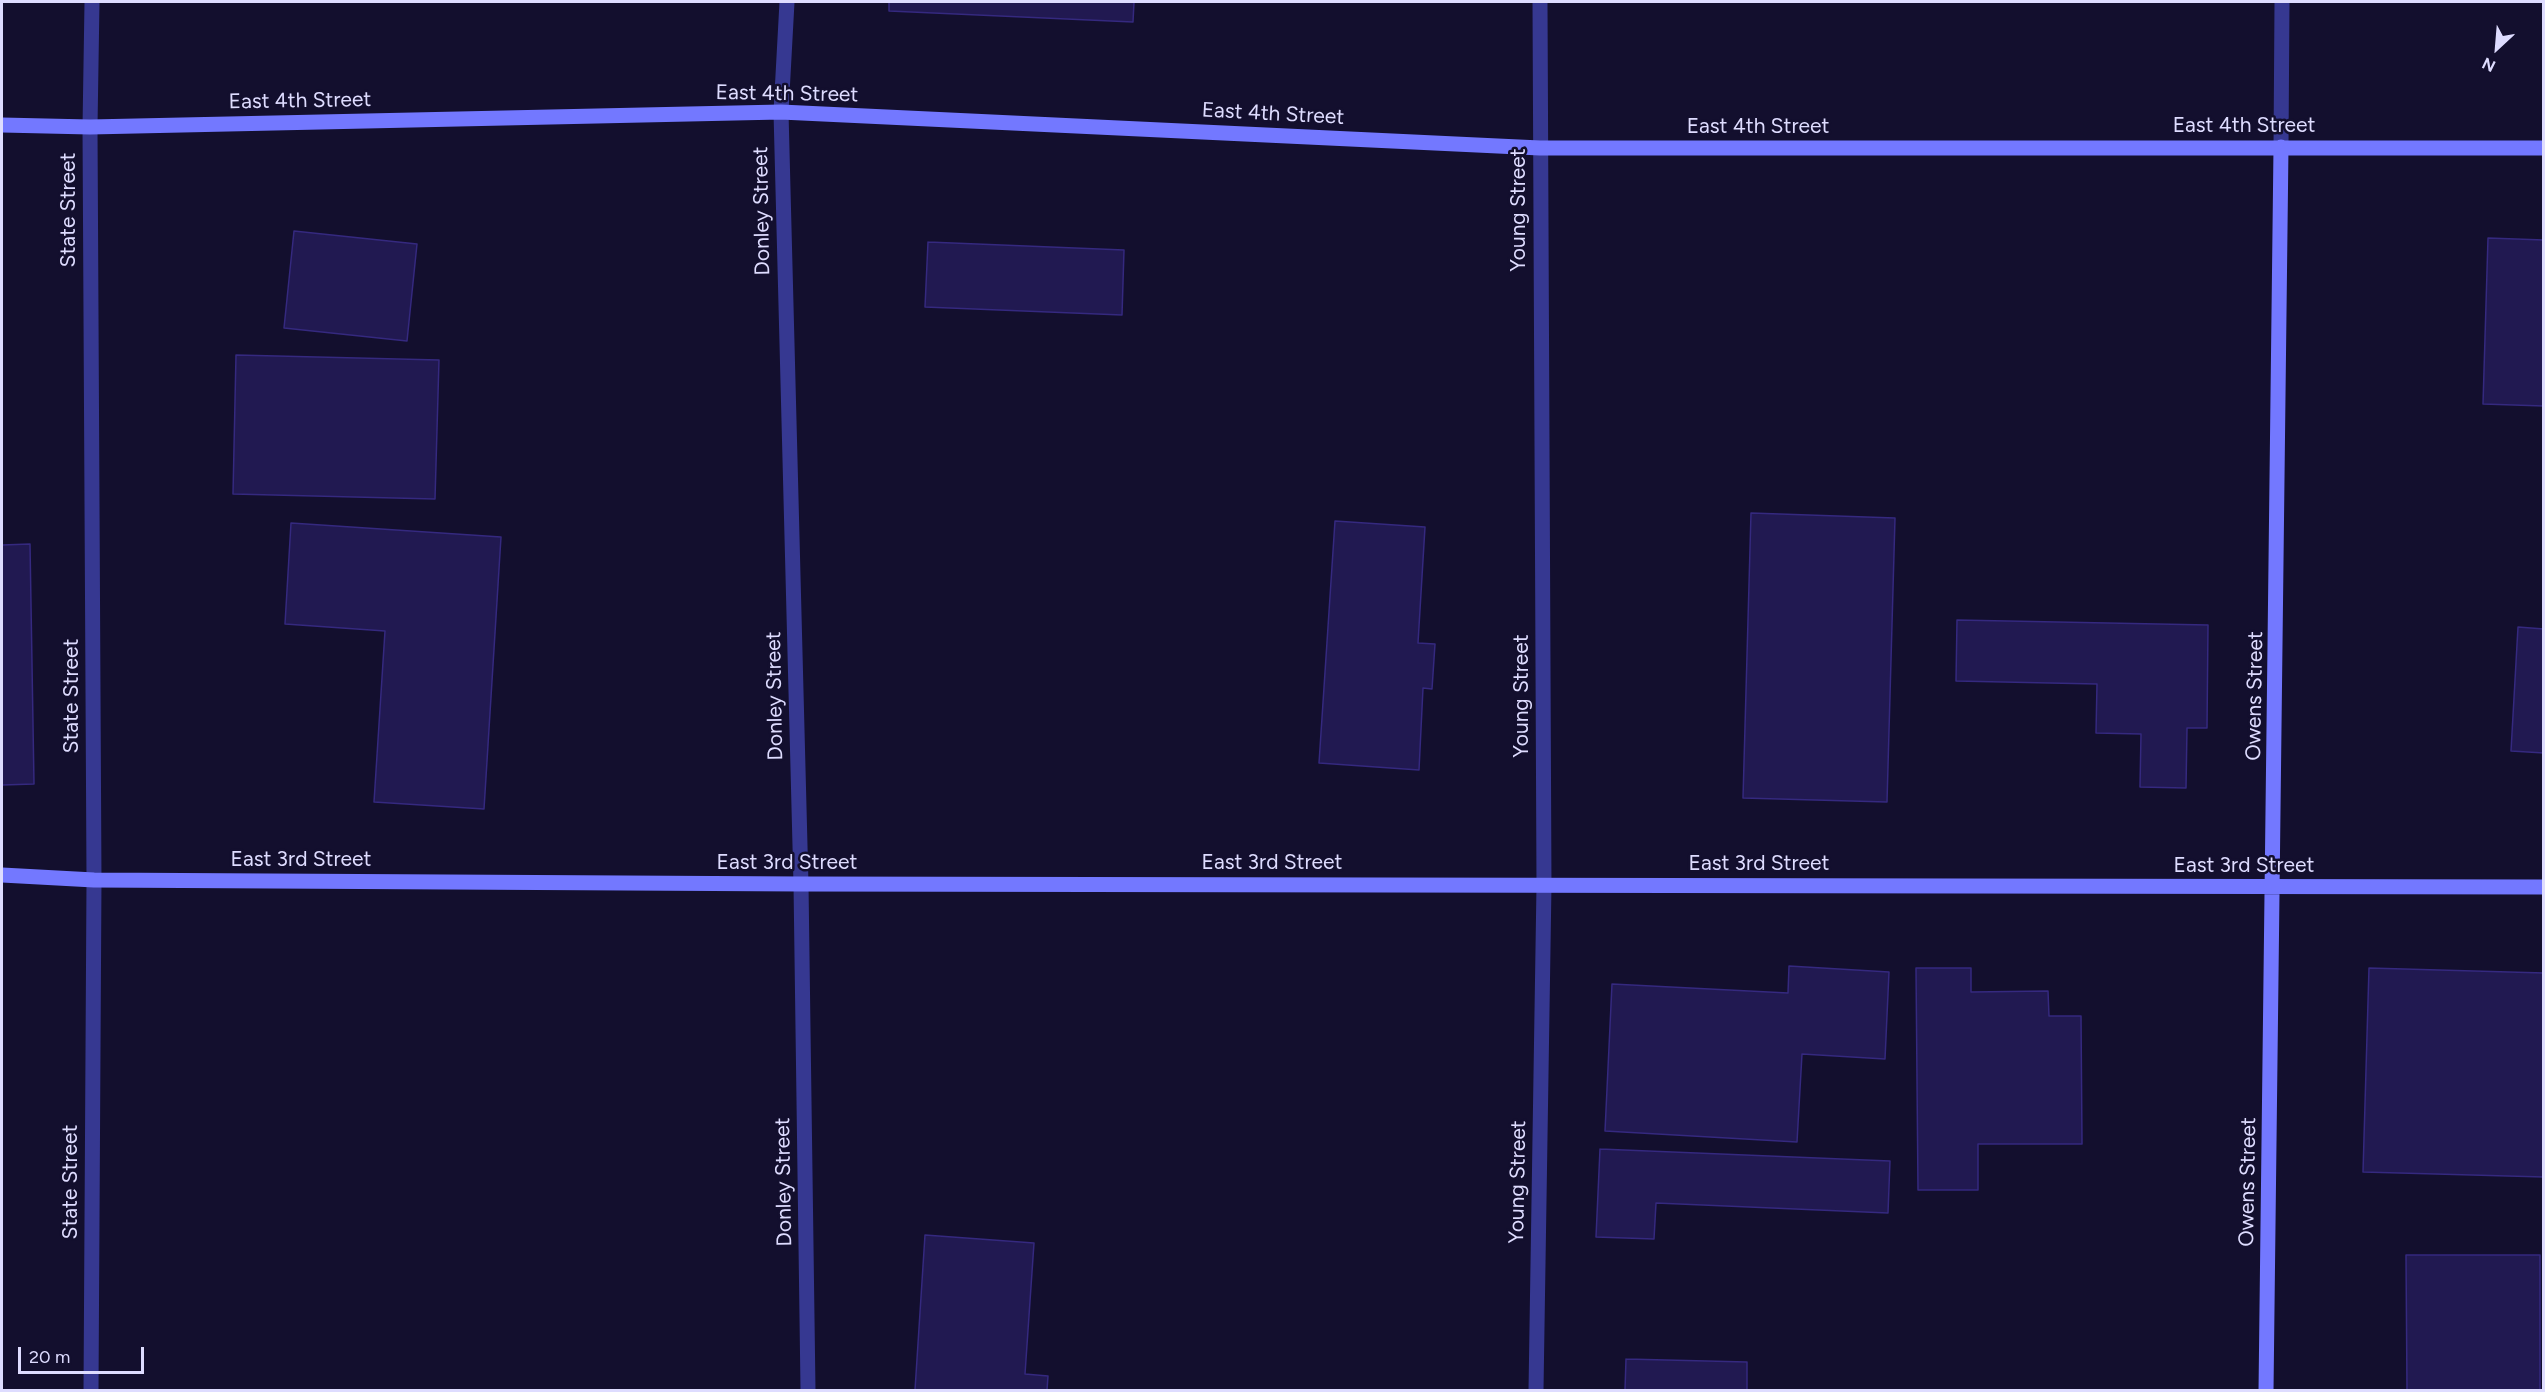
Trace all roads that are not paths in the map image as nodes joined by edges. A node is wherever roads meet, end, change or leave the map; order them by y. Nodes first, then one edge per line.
1 (92, 2) edge
2 (787, 2) edge
3 (1540, 2) edge
4 (2282, 2) edge
5 (781, 112) junction
6 (2, 125) edge
7 (90, 127) junction
8 (2282, 147) junction
9 (1540, 148) junction
10 (2544, 148) edge
11 (2, 875) edge
12 (94, 880) junction
13 (801, 884) junction
14 (1544, 885) junction
15 (2274, 887) junction
16 (2544, 887) edge
17 (91, 1390) edge
18 (808, 1390) edge
19 (1536, 1390) edge
20 (2266, 1390) edge

1 - 7 street, State Street
2 - 5 street, Donley Street
3 - 9 street, Young Street
4 - 8 street, Owens Street
5 - 7 main road, East 4th Street
5 - 9 main road, East 4th Street
5 - 13 street, Donley Street
6 - 7 main road, East 4th Street
7 - 12 street, State Street
8 - 9 main road, East 4th Street
8 - 10 main road, East 4th Street
8 - 15 main road, Owens Street
9 - 14 street, Young Street
11 - 12 main road, East 3rd Street
12 - 13 main road, East 3rd Street
12 - 17 street, State Street
13 - 14 main road, East 3rd Street
13 - 18 street, Donley Street
14 - 15 main road, East 3rd Street
14 - 19 street, Young Street
15 - 16 main road, East 3rd Street
15 - 20 main road, Owens Street

